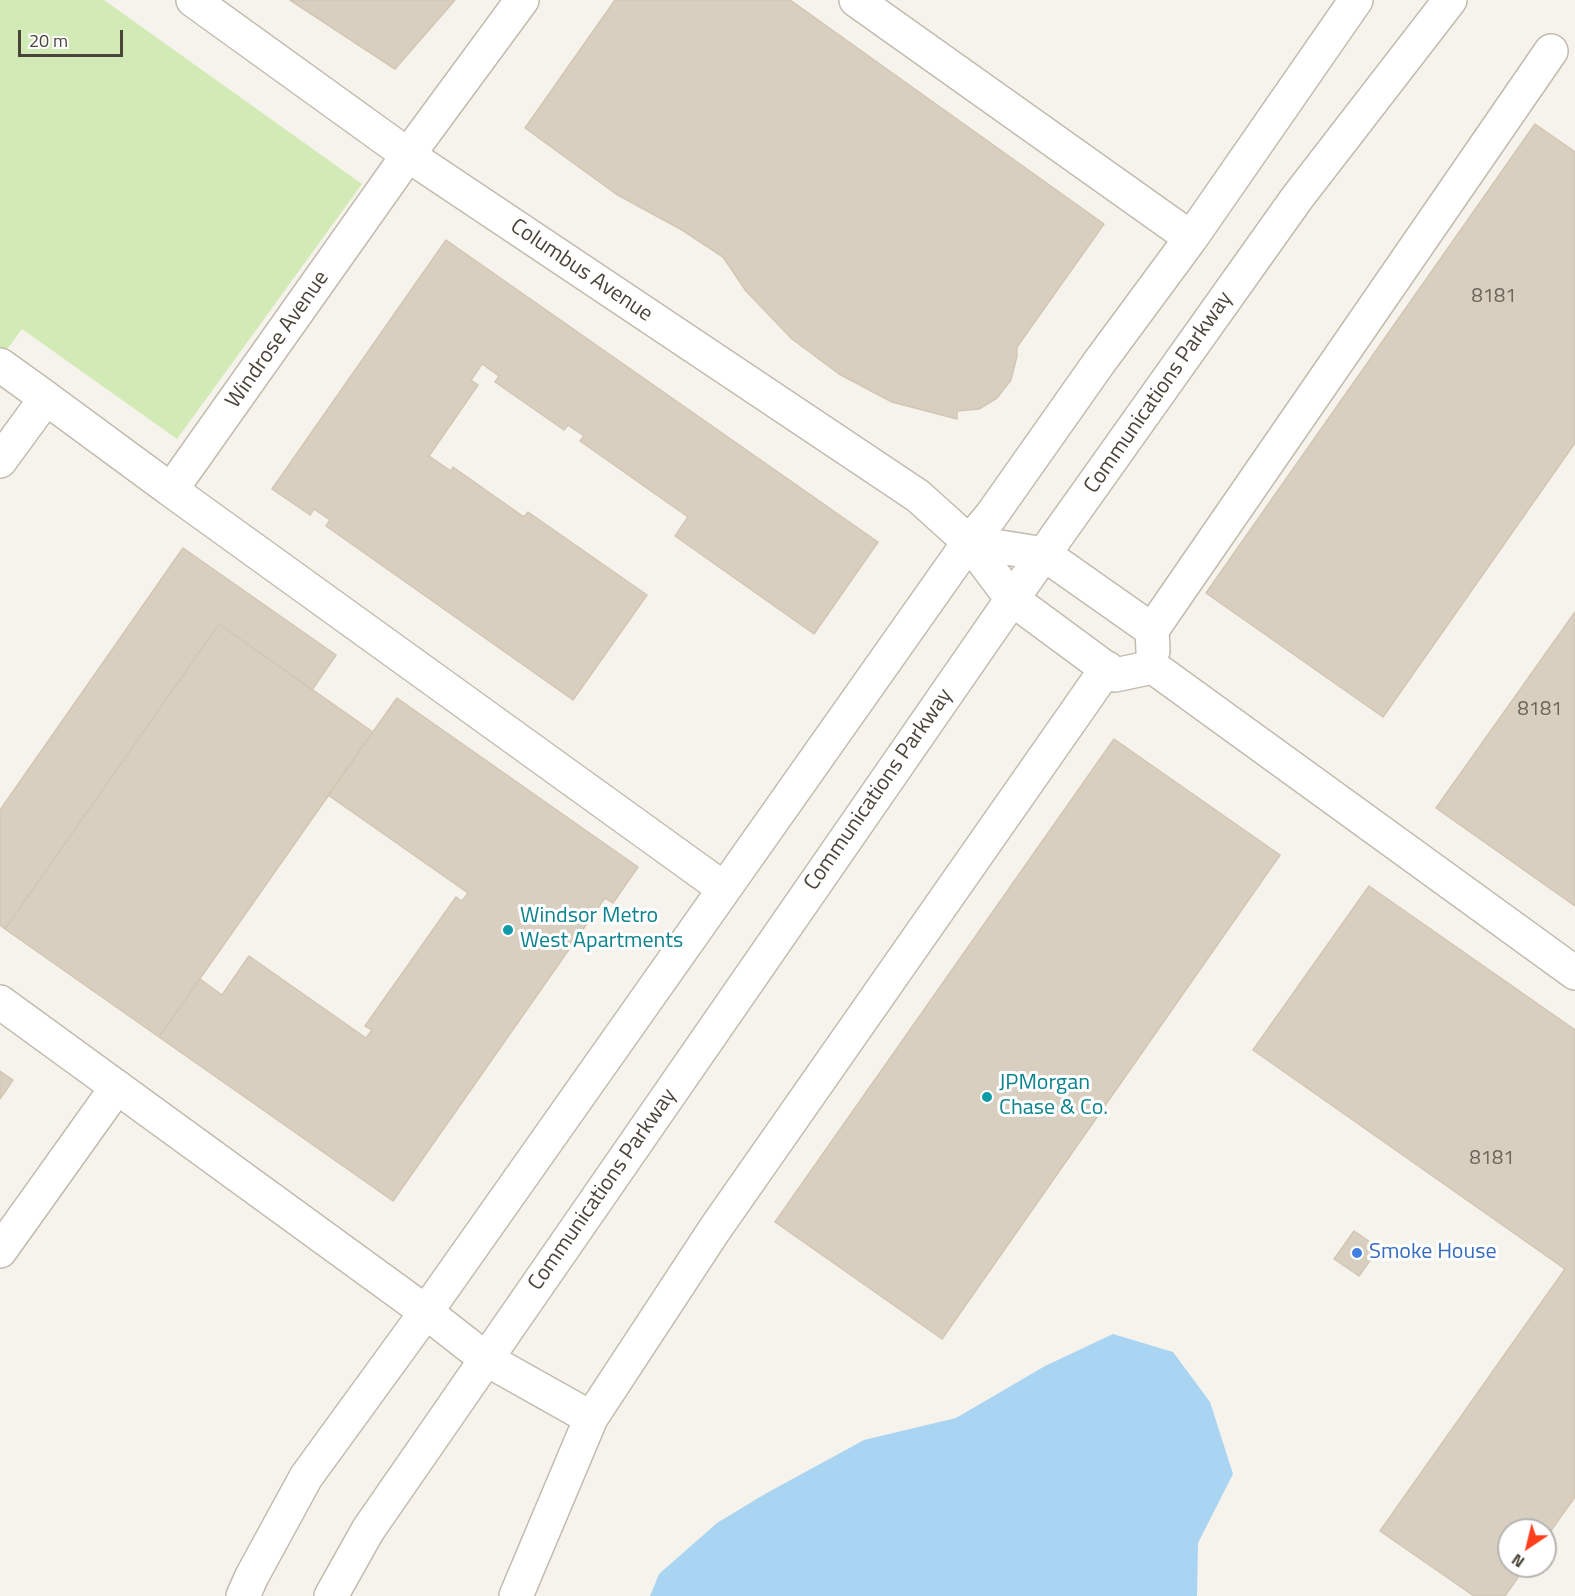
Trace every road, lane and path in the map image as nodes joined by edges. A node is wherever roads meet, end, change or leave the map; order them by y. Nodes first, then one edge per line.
1 (193, 0) edge
2 (522, 0) edge
3 (856, 0) edge
4 (1356, 0) edge
5 (1450, 0) edge
6 (1551, 51) dead end
7 (408, 155) junction
8 (1191, 238) junction
9 (0, 365) edge
10 (46, 398) junction
11 (0, 461) edge
12 (171, 490) junction
13 (969, 542) junction
14 (1044, 554) junction
15 (1012, 599) junction
16 (1152, 630) junction
17 (1153, 667) junction
18 (1107, 668) junction
19 (723, 888) junction
20 (1575, 973) edge
21 (0, 1002) edge
22 (117, 1087) junction
23 (0, 1251) edge
24 (426, 1312) junction
25 (486, 1359) junction
26 (591, 1418) junction
27 (243, 1596) edge
28 (331, 1596) edge
29 (516, 1596) edge

1 - 7 street, Columbus Avenue
2 - 7 street, Windrose Avenue
3 - 8 street
4 - 8 street
5 - 14 street, Communications Parkway
6 - 16 street
7 - 12 street, Windrose Avenue
7 - 13 street, Columbus Avenue
8 - 13 street
9 - 10 street
10 - 11 street
10 - 12 street
12 - 19 street
13 - 14 street
13 - 15 street, Columbus Avenue
13 - 19 street
14 - 15 street, Communications Parkway
14 - 16 street
15 - 18 street, Columbus Avenue
15 - 25 street, Communications Parkway
16 - 17 street
17 - 18 street
17 - 20 street
18 - 26 street
19 - 24 street
21 - 22 street
22 - 23 street
22 - 24 street
24 - 25 street
24 - 27 street
25 - 26 street
25 - 28 street, Communications Parkway
26 - 29 street

